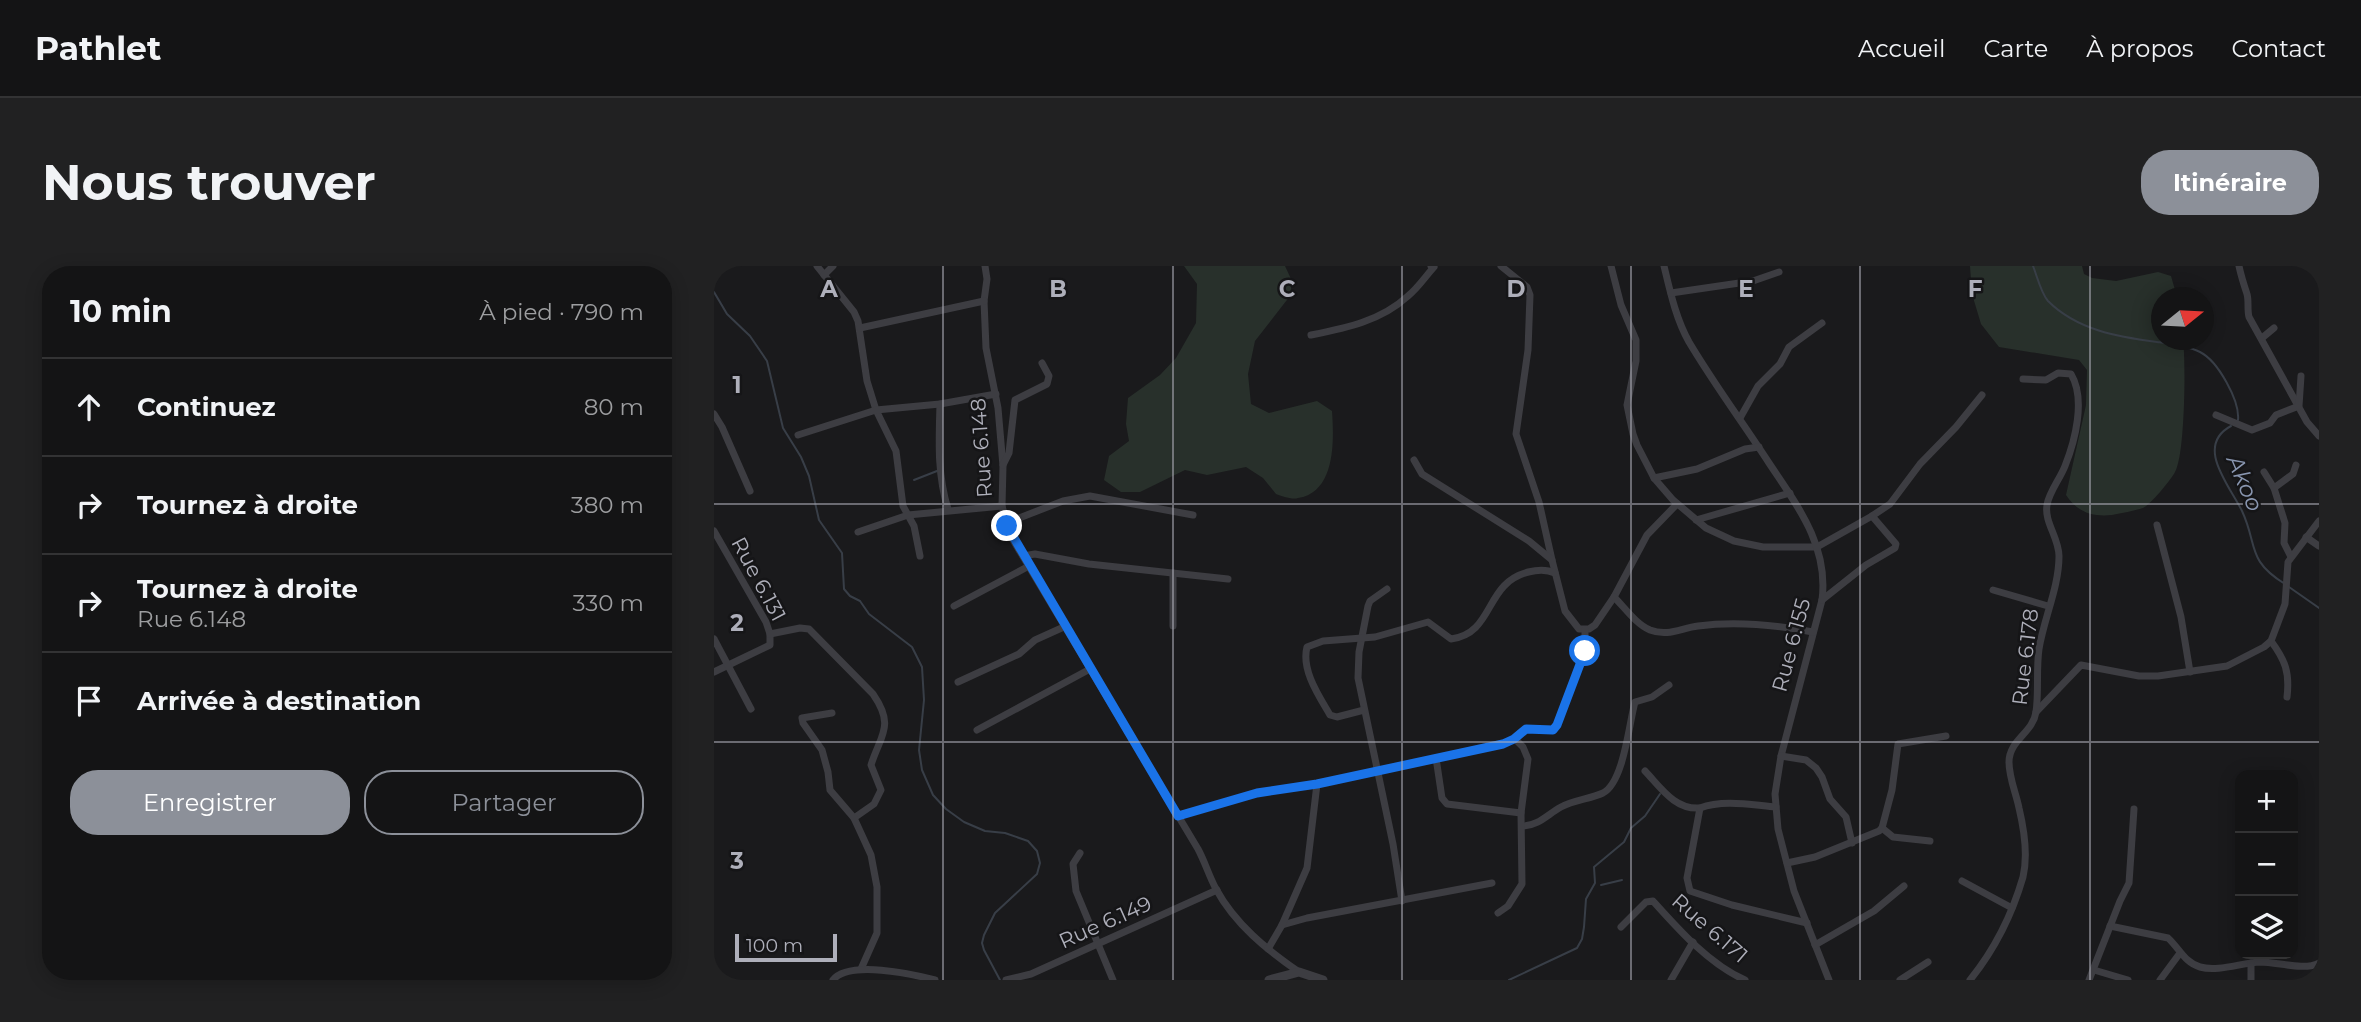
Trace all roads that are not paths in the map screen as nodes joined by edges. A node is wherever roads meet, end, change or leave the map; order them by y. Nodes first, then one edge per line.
1 (817, 266) edge
2 (833, 266) edge
3 (985, 266) edge
4 (1434, 266) edge
5 (1501, 266) edge
6 (1611, 266) edge
7 (1664, 266) edge
8 (2239, 266) edge
9 (1779, 272) dead end
10 (824, 275) junction
11 (1671, 293) junction
12 (984, 301) junction
13 (1822, 323) dead end
14 (860, 328) junction
15 (2274, 328) dead end
16 (1311, 335) dead end
17 (2262, 338) junction
18 (1042, 363) dead end
19 (2301, 376) dead end
20 (2023, 379) dead end
21 (996, 394) junction
22 (1982, 395) dead end
23 (940, 404) junction
24 (2299, 406) junction
25 (876, 410) junction
26 (714, 414) edge
27 (2216, 415) dead end
28 (1740, 418) junction
29 (798, 435) dead end
30 (2319, 436) edge
31 (1759, 447) junction
32 (1414, 460) dead end
33 (1003, 466) junction
34 (2297, 466) dead end
35 (2264, 472) dead end
36 (1654, 478) junction
37 (2274, 488) junction
38 (750, 491) dead end
39 (1790, 493) junction
40 (1677, 504) junction
41 (1002, 506) junction
42 (948, 509) junction
43 (908, 515) junction
44 (1193, 515) dead end
45 (1872, 516) junction
46 (1696, 520) junction
47 (2319, 521) edge
48 (1006, 523) junction
49 (2157, 524) dead end
50 (714, 531) edge
51 (858, 532) dead end
52 (2306, 537) junction
53 (2319, 546) edge
54 (1816, 547) junction
55 (920, 556) dead end
56 (1023, 556) junction
57 (2291, 557) junction
58 (1552, 559) junction
59 (1030, 566) junction
60 (1173, 573) junction
61 (1555, 573) junction
62 (1228, 579) dead end
63 (1387, 589) dead end
64 (1993, 590) dead end
65 (1614, 597) junction
66 (1822, 600) junction
67 (954, 606) dead end
68 (2048, 606) junction
69 (1066, 626) junction
70 (1173, 626) dead end
71 (1585, 630) junction
72 (1813, 632) junction
73 (770, 634) junction
74 (714, 639) edge
75 (1361, 639) junction
76 (2271, 641) junction
77 (726, 666) junction
78 (1090, 669) junction
79 (714, 671) edge
80 (2190, 672) junction
81 (958, 682) dead end
82 (1669, 685) dead end
83 (2287, 697) dead end
84 (751, 709) dead end
85 (1364, 710) junction
86 (2036, 712) junction
87 (832, 713) dead end
88 (977, 730) dead end
89 (1946, 736) dead end
90 (1514, 739) junction
91 (1781, 756) junction
92 (1436, 758) junction
93 (1378, 770) junction
94 (1645, 771) dead end
95 (1317, 784) junction
96 (1776, 807) junction
97 (1700, 808) junction
98 (2134, 809) dead end
99 (1521, 813) junction
100 (1178, 816) junction
101 (854, 818) junction
102 (1523, 826) junction
103 (1882, 828) junction
104 (1930, 841) dead end
105 (1852, 843) junction
106 (1080, 853) dead end
107 (1787, 863) junction
108 (1962, 881) dead end
109 (1492, 883) dead end
110 (1904, 886) dead end
111 (1217, 890) junction
112 (1402, 901) junction
113 (2012, 908) junction
114 (1498, 913) dead end
115 (1807, 923) junction
116 (1282, 926) junction
117 (2110, 926) junction
118 (1621, 928) dead end
119 (1693, 942) junction
120 (1097, 943) junction
121 (1815, 945) junction
122 (1268, 949) junction
123 (2180, 953) junction
124 (1928, 962) dead end
125 (2251, 963) junction
126 (2319, 963) edge
127 (861, 969) junction
128 (2094, 970) junction
129 (1298, 972) junction
130 (1032, 977) edge
131 (833, 980) edge
132 (934, 980) edge
133 (1006, 980) edge
134 (1113, 980) edge
135 (1269, 980) edge
136 (1323, 980) edge
137 (1671, 980) edge
138 (1745, 980) edge
139 (1829, 980) edge
140 (1900, 980) edge
141 (1970, 980) edge
142 (2089, 980) edge
143 (2128, 980) edge
144 (2160, 980) edge
145 (2251, 980) edge

1 - 10 street
2 - 10 street
3 - 12 street, Rue 6.148
4 - 16 street
5 - 58 street
6 - 36 street
7 - 11 street, Rue 6.155
8 - 17 street
9 - 11 street
10 - 14 street
11 - 28 street, Rue 6.155
12 - 14 street
12 - 21 street, Rue 6.148
13 - 28 street
14 - 25 street
15 - 17 street
17 - 24 street
18 - 33 street
19 - 24 street
20 - 68 street, Rue 6.178
21 - 23 street
21 - 33 street, Rue 6.148
22 - 45 street
23 - 25 street
23 - 42 street
24 - 27 street
24 - 30 street
25 - 29 street
25 - 43 street
26 - 38 street
28 - 31 street, Rue 6.155
31 - 36 street
31 - 39 street, Rue 6.155
32 - 58 street
33 - 41 street, Rue 6.148
34 - 37 street
35 - 37 street
36 - 40 street
37 - 57 street
39 - 46 street
39 - 54 street, Rue 6.155
40 - 46 street
40 - 65 street
41 - 42 street
41 - 48 street, Rue 6.148
42 - 43 street
43 - 51 street
43 - 55 street
44 - 48 street
45 - 54 street
45 - 66 street
46 - 54 street
47 - 52 street
48 - 56 street, Rue 6.148
49 - 80 street
50 - 73 street, Rue 6.131
52 - 53 street
52 - 57 street
54 - 66 street, Rue 6.155
56 - 59 street, Rue 6.148
56 - 60 street
57 - 76 street
58 - 61 street
59 - 67 street
59 - 69 street, Rue 6.148
60 - 62 street
60 - 70 street
61 - 71 street
61 - 75 street
63 - 75 street
64 - 68 street
65 - 71 street
65 - 72 street
66 - 72 street, Rue 6.155
68 - 86 street, Rue 6.178
69 - 78 street, Rue 6.148
69 - 81 street
71 - 90 street
72 - 91 street, Rue 6.155
73 - 77 street, Rue 6.131
73 - 101 street
74 - 77 street
75 - 85 street
75 - 85 street
76 - 80 street
76 - 83 street
77 - 79 street
77 - 84 street
78 - 88 street
78 - 100 street, Rue 6.148
80 - 86 street
82 - 102 street
85 - 93 street
86 - 113 street, Rue 6.178
87 - 101 street
89 - 103 street
90 - 92 street
90 - 99 street
91 - 96 street, Rue 6.155
91 - 105 street
92 - 93 street
92 - 99 street
93 - 95 street
93 - 112 street
94 - 97 street
95 - 100 street
95 - 116 street
96 - 97 street
96 - 107 street, Rue 6.155
97 - 115 street
98 - 117 street
99 - 102 street
100 - 111 street, Rue 6.148
101 - 127 street
102 - 114 street
103 - 104 street
103 - 105 street
105 - 107 street
106 - 120 street
107 - 115 street, Rue 6.155
108 - 113 street
109 - 112 street
110 - 121 street
111 - 120 street, Rue 6.149
111 - 122 street, Rue 6.148
112 - 116 street
113 - 141 street, Rue 6.178
115 - 121 street, Rue 6.155
116 - 122 street
117 - 123 street
117 - 128 street
118 - 119 street, Rue 6.171
119 - 137 street
119 - 138 street, Rue 6.171
120 - 130 street, Rue 6.149
120 - 134 street
121 - 139 street, Rue 6.155
122 - 129 street, Rue 6.148
123 - 125 street
123 - 144 street
124 - 140 street
125 - 126 street
125 - 145 street
127 - 131 street
127 - 132 street
128 - 142 street
128 - 143 street
129 - 135 street
129 - 136 street, Rue 6.148
130 - 133 street, Rue 6.149

